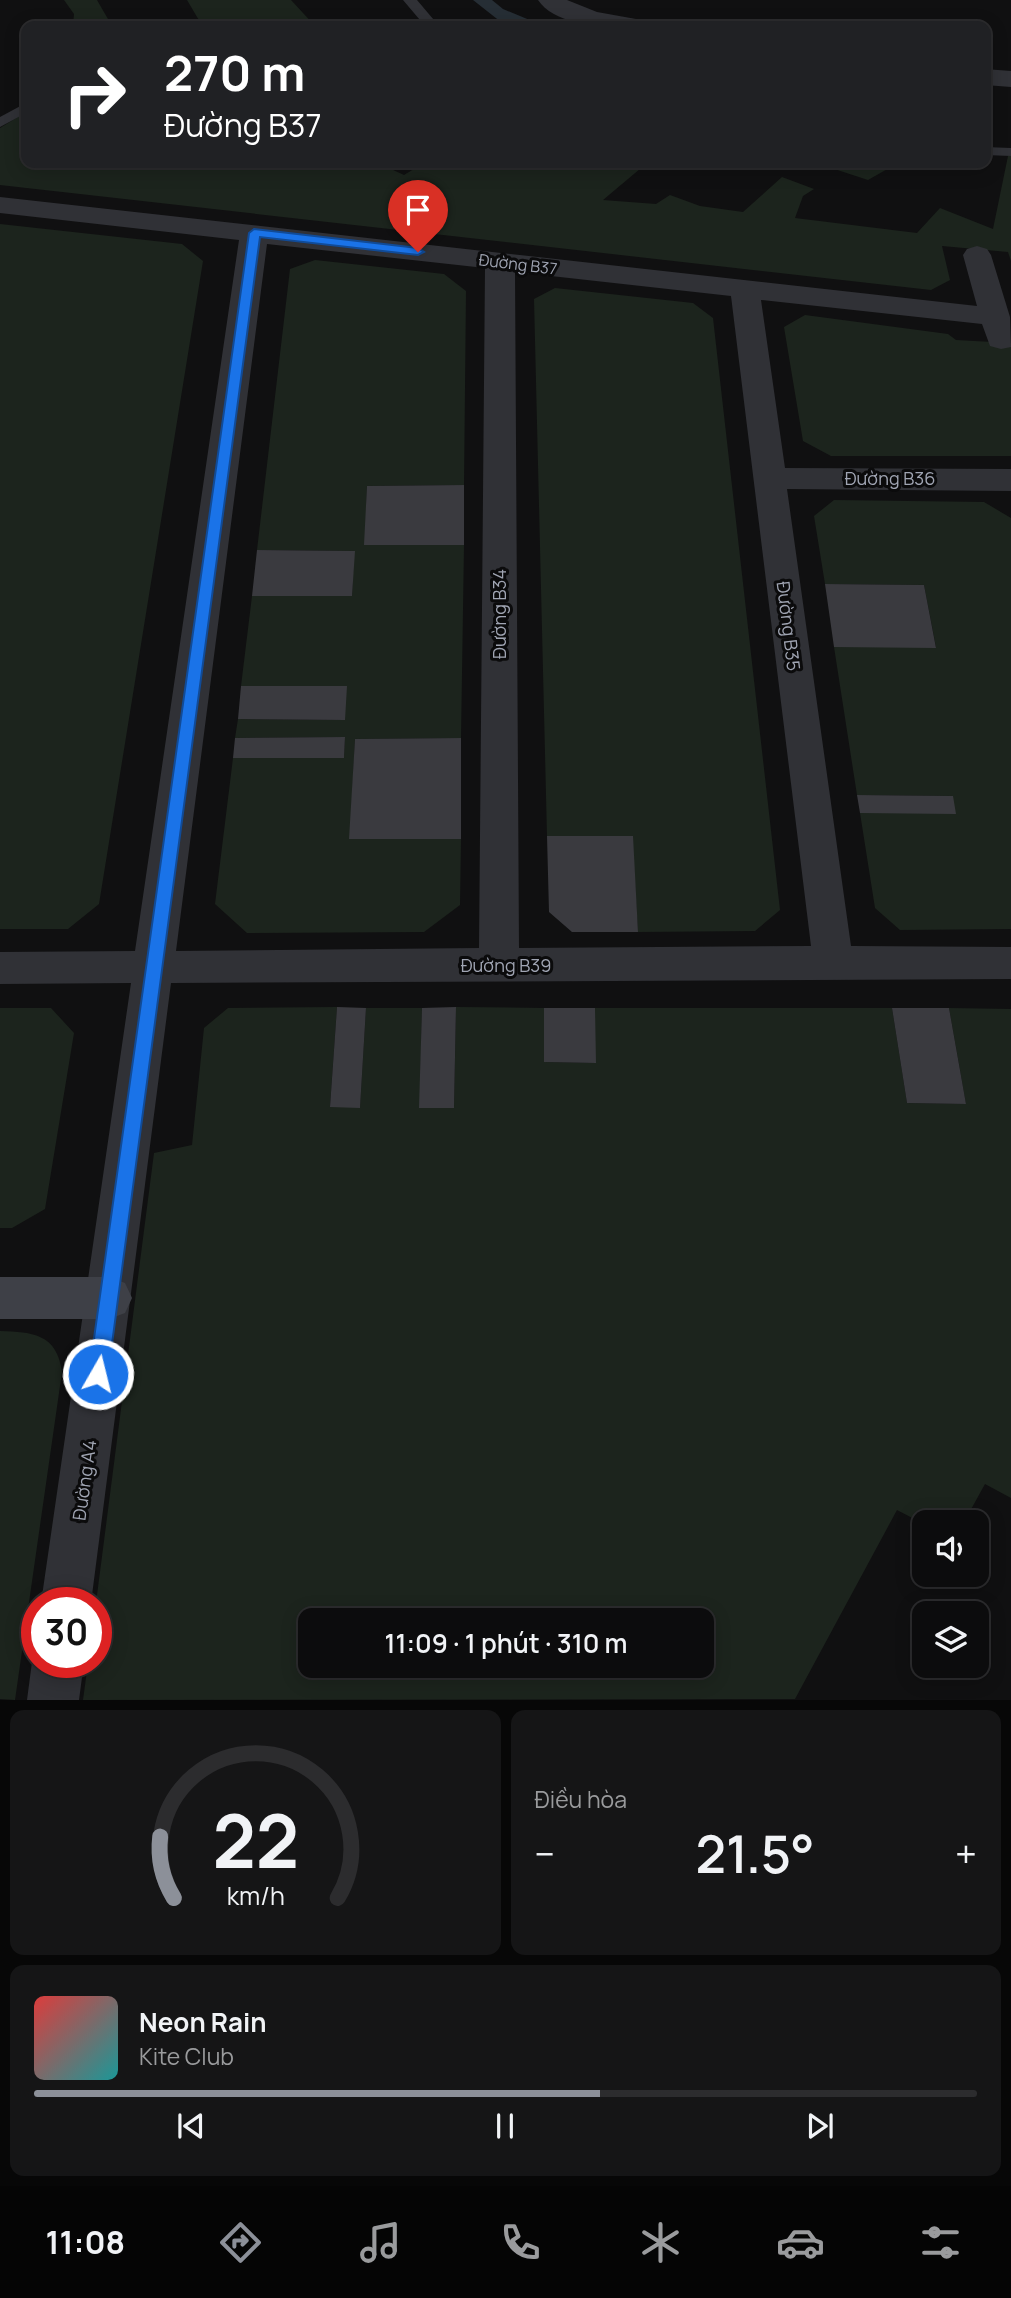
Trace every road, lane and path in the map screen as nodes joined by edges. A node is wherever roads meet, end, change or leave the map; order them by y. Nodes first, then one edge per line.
1 (410, 0) edge
2 (550, 0) edge
3 (428, 21) edge
4 (598, 21) edge
5 (991, 77) edge
6 (1011, 79) edge
7 (21, 110) edge
8 (0, 124) edge
9 (991, 151) edge
10 (1011, 152) edge
11 (0, 205) edge
12 (254, 233) junction
13 (977, 255) dead end
14 (500, 261) junction
15 (744, 289) junction
16 (769, 478) junction
17 (1011, 480) edge
18 (833, 962) junction
19 (1011, 964) edge
20 (499, 965) junction
21 (155, 966) junction
22 (0, 968) edge
23 (0, 1298) edge
24 (109, 1298) junction
25 (68, 1587) edge
26 (56, 1678) edge
27 (53, 1699) edge

1 - 3 lane
2 - 4 street
5 - 6 street
7 - 8 lane
9 - 10 lane
11 - 12 street, Đường B37
12 - 14 street, Đường B37
12 - 21 street, Đường A4
13 - 15 street, Đường B37
14 - 15 street, Đường B37
14 - 20 street, Đường B34
15 - 16 street, Đường B35
16 - 17 street, Đường B36
16 - 18 street, Đường B35
18 - 19 street, Đường B39
18 - 20 street, Đường B39
20 - 21 street, Đường B39
21 - 22 street, Đường B39
21 - 24 street, Đường A4
23 - 24 street
24 - 25 street, Đường A4
26 - 27 street

